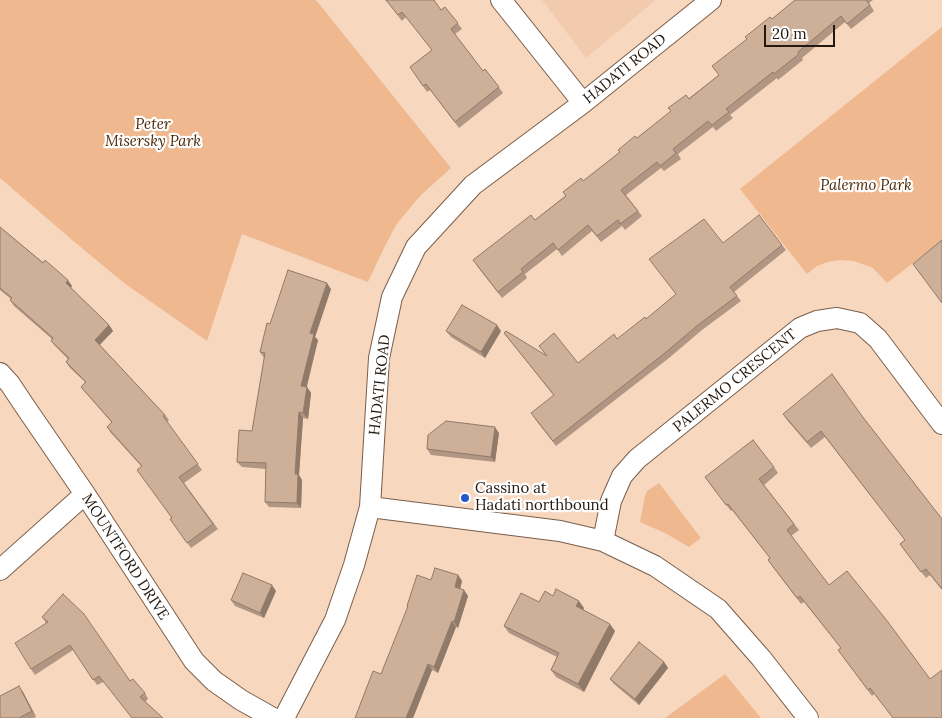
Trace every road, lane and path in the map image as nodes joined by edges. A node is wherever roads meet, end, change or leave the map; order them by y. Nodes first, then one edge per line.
1 (501, 0) edge
2 (711, 0) edge
3 (582, 103) junction
4 (0, 373) edge
5 (942, 424) edge
6 (84, 494) junction
7 (370, 507) junction
8 (603, 541) junction
9 (0, 570) edge
10 (272, 718) edge
11 (284, 718) edge
12 (808, 718) edge

1 - 3 street
2 - 3 street, HADATI ROAD
3 - 7 street, HADATI ROAD
4 - 6 street, MOUNTFORD DRIVE
5 - 8 street, PALERMO CRESCENT
6 - 9 street
6 - 10 street, MOUNTFORD DRIVE
7 - 8 street
7 - 11 street, HADATI ROAD
8 - 12 street

